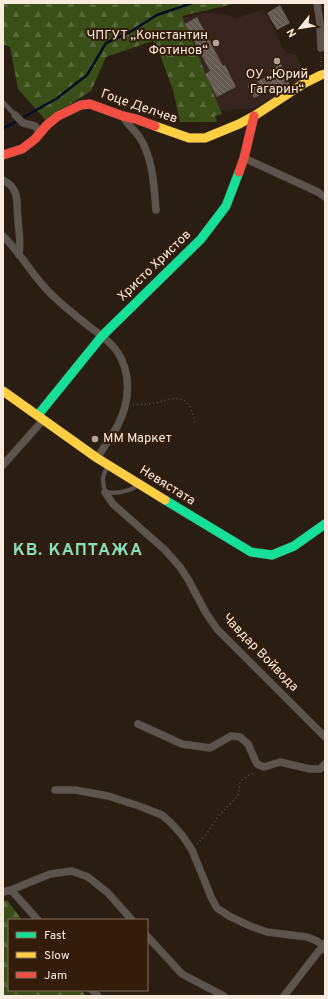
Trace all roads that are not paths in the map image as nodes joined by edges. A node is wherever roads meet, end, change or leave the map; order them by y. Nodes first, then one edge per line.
1 (317, 3) edge
2 (321, 48) road end
3 (323, 74) edge
4 (3, 102) edge
5 (15, 116) joint
6 (123, 116) junction
7 (254, 116) junction
8 (40, 132) junction
9 (3, 155) edge
10 (244, 158) junction
11 (3, 180) edge
12 (325, 197) edge
13 (156, 210) dead end
14 (4, 238) edge
15 (19, 255) junction
16 (102, 336) junction
17 (3, 391) edge
18 (41, 417) junction
19 (97, 458) junction
20 (3, 465) edge
21 (109, 465) junction
22 (140, 484) junction
23 (105, 492) junction
24 (325, 524) edge
25 (138, 724) dead end
26 (325, 737) edge
27 (325, 764) edge
28 (55, 790) dead end
29 (11, 890) junction
30 (3, 892) edge
31 (37, 919) edge
32 (131, 919) edge
33 (148, 937) edge
34 (324, 946) edge
35 (224, 996) edge
36 (284, 996) edge

1 - 2 street
3 - 7 street, Гоце Делчев
4 - 5 lane
5 - 8 street
6 - 7 street, Гоце Делчев
6 - 8 street, Гоце Делчев
6 - 13 street
7 - 10 street, Христо Христов
8 - 9 street, Гоце Делчев
10 - 12 street
10 - 16 street, Христо Христов
11 - 15 street
14 - 15 street
15 - 16 street
16 - 18 street, Христо Христов
16 - 19 street
17 - 18 street, Невястата
18 - 19 street, Невястата
18 - 20 street, Христо Христов
19 - 21 street, Невястата
21 - 22 street, Невястата
21 - 23 lane
22 - 23 lane
22 - 24 street, Невястата
23 - 26 street, Чавдар Войвода
25 - 27 street
28 - 34 street
29 - 30 street
29 - 31 street
29 - 32 street
33 - 35 street
34 - 36 street

